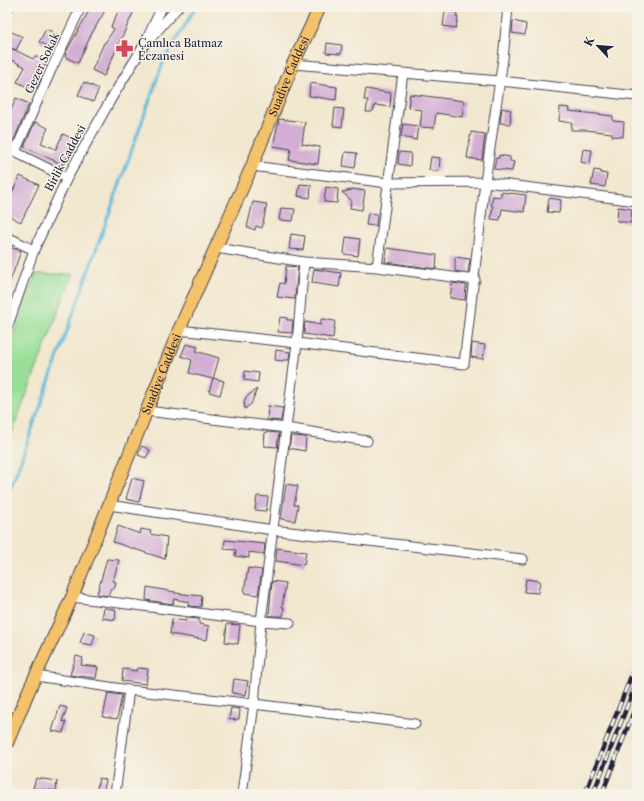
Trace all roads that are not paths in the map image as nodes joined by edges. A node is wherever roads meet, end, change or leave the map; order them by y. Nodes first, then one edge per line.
1 (9, 7) edge
2 (81, 7) edge
3 (162, 7) edge
4 (178, 7) edge
5 (320, 7) edge
6 (508, 7) edge
7 (7, 10) edge
8 (143, 47) junction
9 (293, 64) junction
10 (403, 74) junction
11 (500, 81) junction
12 (637, 96) edge
13 (11, 150) edge
14 (252, 166) junction
15 (67, 178) junction
16 (486, 182) junction
17 (388, 183) junction
18 (637, 200) edge
19 (7, 237) edge
20 (216, 248) junction
21 (34, 250) junction
22 (304, 262) junction
23 (377, 268) junction
24 (475, 280) junction
25 (9, 315) edge
26 (7, 328) edge
27 (180, 330) junction
28 (297, 343) junction
29 (147, 410) junction
30 (286, 428) junction
31 (367, 441) dead end
32 (109, 504) junction
33 (273, 530) junction
34 (523, 559) dead end
35 (72, 597) junction
36 (261, 621) junction
37 (290, 623) dead end
38 (36, 676) junction
39 (129, 690) junction
40 (254, 704) junction
41 (415, 724) dead end
42 (7, 743) edge
43 (115, 794) edge
44 (242, 794) edge

1 - 7 street
2 - 13 street, Gezer Sokak
3 - 8 street, Birlik Caddesi
4 - 8 street
5 - 9 main road, Suadiye Caddesi
6 - 11 street
8 - 15 street, Birlik Caddesi
9 - 10 street
9 - 14 main road, Suadiye Caddesi
10 - 11 street
10 - 17 street
11 - 12 street
11 - 16 street
13 - 15 street
14 - 17 street
14 - 20 main road, Suadiye Caddesi
15 - 21 street, Birlik Caddesi
16 - 17 street
16 - 18 street
16 - 24 street
17 - 23 street
19 - 21 street
20 - 22 street
20 - 27 main road, Suadiye Caddesi
21 - 25 street, Birlik Caddesi
22 - 23 street
22 - 28 street
23 - 24 street
24 - 28 street
25 - 26 street, Birlik Caddesi
27 - 28 street
27 - 29 main road, Suadiye Caddesi
28 - 30 street
29 - 30 street
29 - 32 main road, Suadiye Caddesi
30 - 31 street
30 - 33 street
32 - 33 street
32 - 35 main road, Suadiye Caddesi
33 - 34 street
33 - 36 street
35 - 36 street
35 - 38 main road, Suadiye Caddesi
36 - 37 street
36 - 40 street
38 - 39 street
38 - 42 main road, Suadiye Caddesi
39 - 40 street
39 - 43 street
40 - 41 street
40 - 44 street

